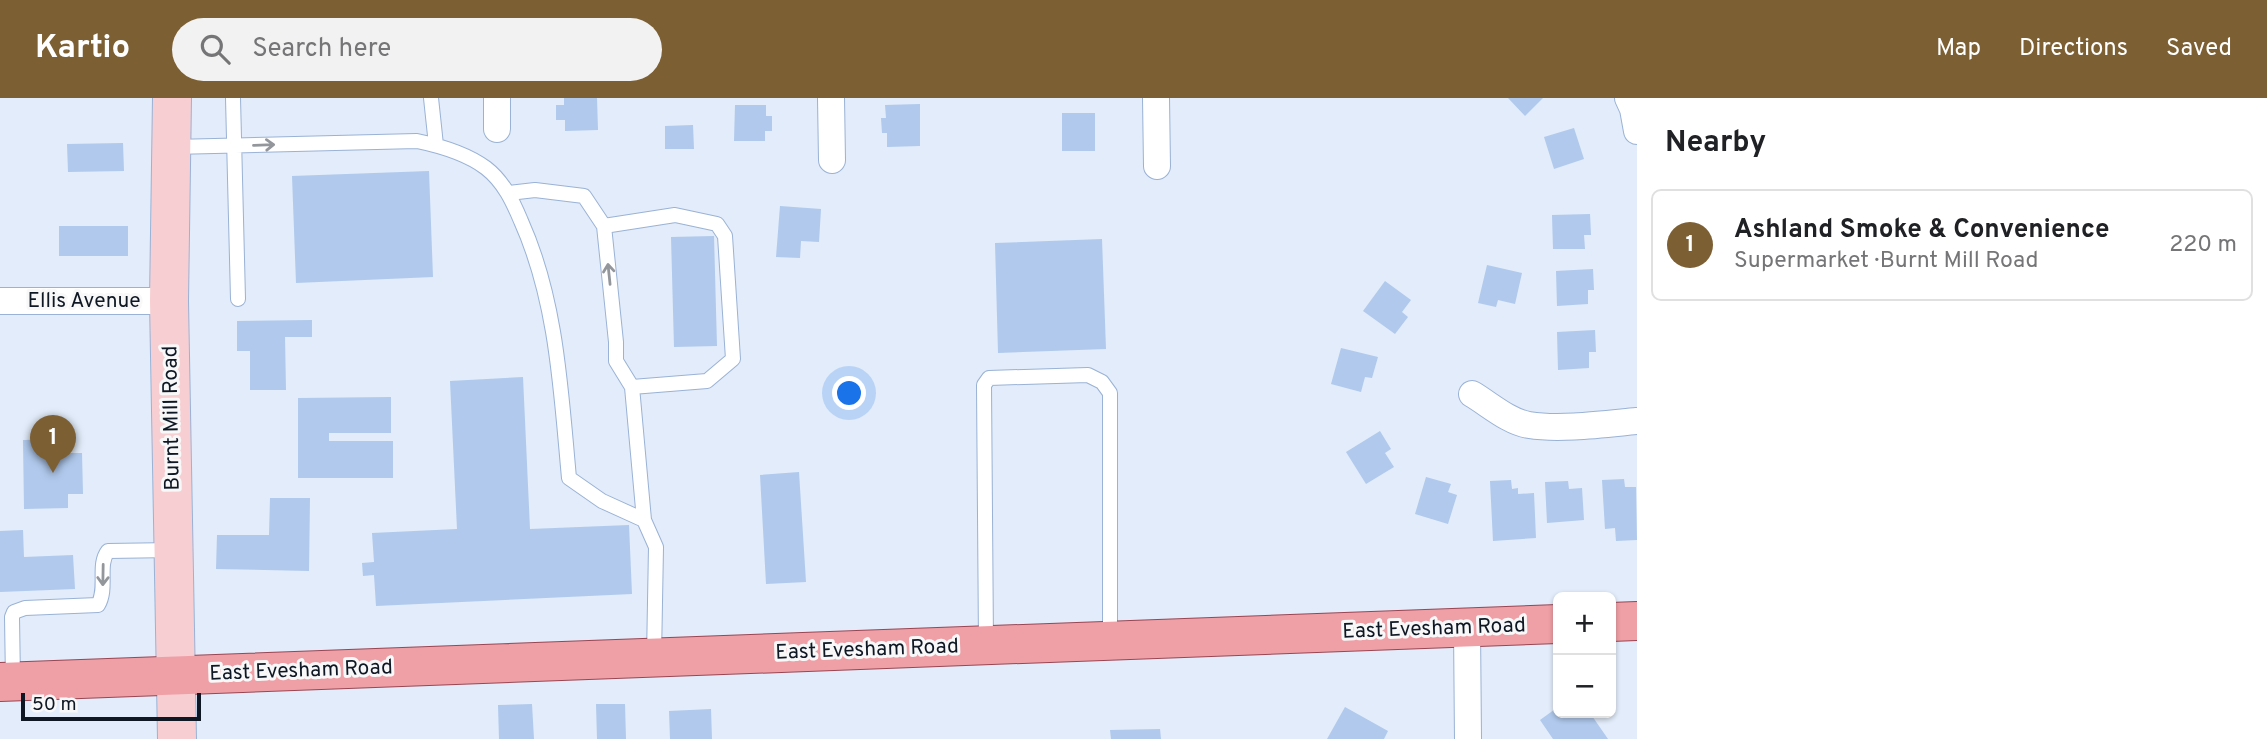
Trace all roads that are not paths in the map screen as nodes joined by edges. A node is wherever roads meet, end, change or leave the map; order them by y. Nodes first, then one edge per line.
1 (172, 98) edge
2 (233, 98) edge
3 (431, 98) edge
4 (497, 98) edge
5 (831, 98) edge
6 (1156, 98) edge
7 (1628, 98) edge
8 (497, 129) dead end
9 (1637, 131) edge
10 (436, 145) junction
11 (234, 146) junction
12 (171, 147) junction
13 (832, 160) dead end
14 (1157, 166) dead end
15 (509, 193) junction
16 (604, 226) junction
17 (238, 299) dead end
18 (0, 301) edge
19 (169, 301) junction
20 (632, 387) junction
21 (1472, 394) dead end
22 (1637, 421) edge
23 (644, 520) junction
24 (175, 550) junction
25 (1637, 621) edge
26 (1616, 622) edge
27 (1553, 624) edge
28 (1466, 628) junction
29 (1110, 641) junction
30 (986, 646) junction
31 (654, 658) junction
32 (176, 676) junction
33 (6, 682) edge
34 (177, 739) edge
35 (1468, 739) edge

1 - 12 main road, Burnt Mill Road
2 - 11 lane
3 - 10 lane
4 - 8 street
5 - 13 street
6 - 14 street
7 - 9 street
11 -> 10 lane
10 - 15 lane
11 - 12 lane
11 - 17 lane
12 - 19 main road, Burnt Mill Road
15 - 16 lane
15 - 23 lane
20 -> 16 lane
16 - 20 lane
18 - 19 street, Ellis Avenue
19 - 24 main road, Burnt Mill Road
20 - 23 lane
21 - 22 street
23 - 31 lane
24 - 32 main road, Burnt Mill Road
24 -> 33 lane
25 - 26 main road
27 - 28 main road, East Evesham Road
28 - 29 main road, East Evesham Road
28 - 35 street
29 - 30 main road, East Evesham Road
29 - 30 lane
30 - 31 main road, East Evesham Road
31 - 32 main road, East Evesham Road
32 - 33 main road, East Evesham Road
32 - 34 main road, Burnt Mill Road

